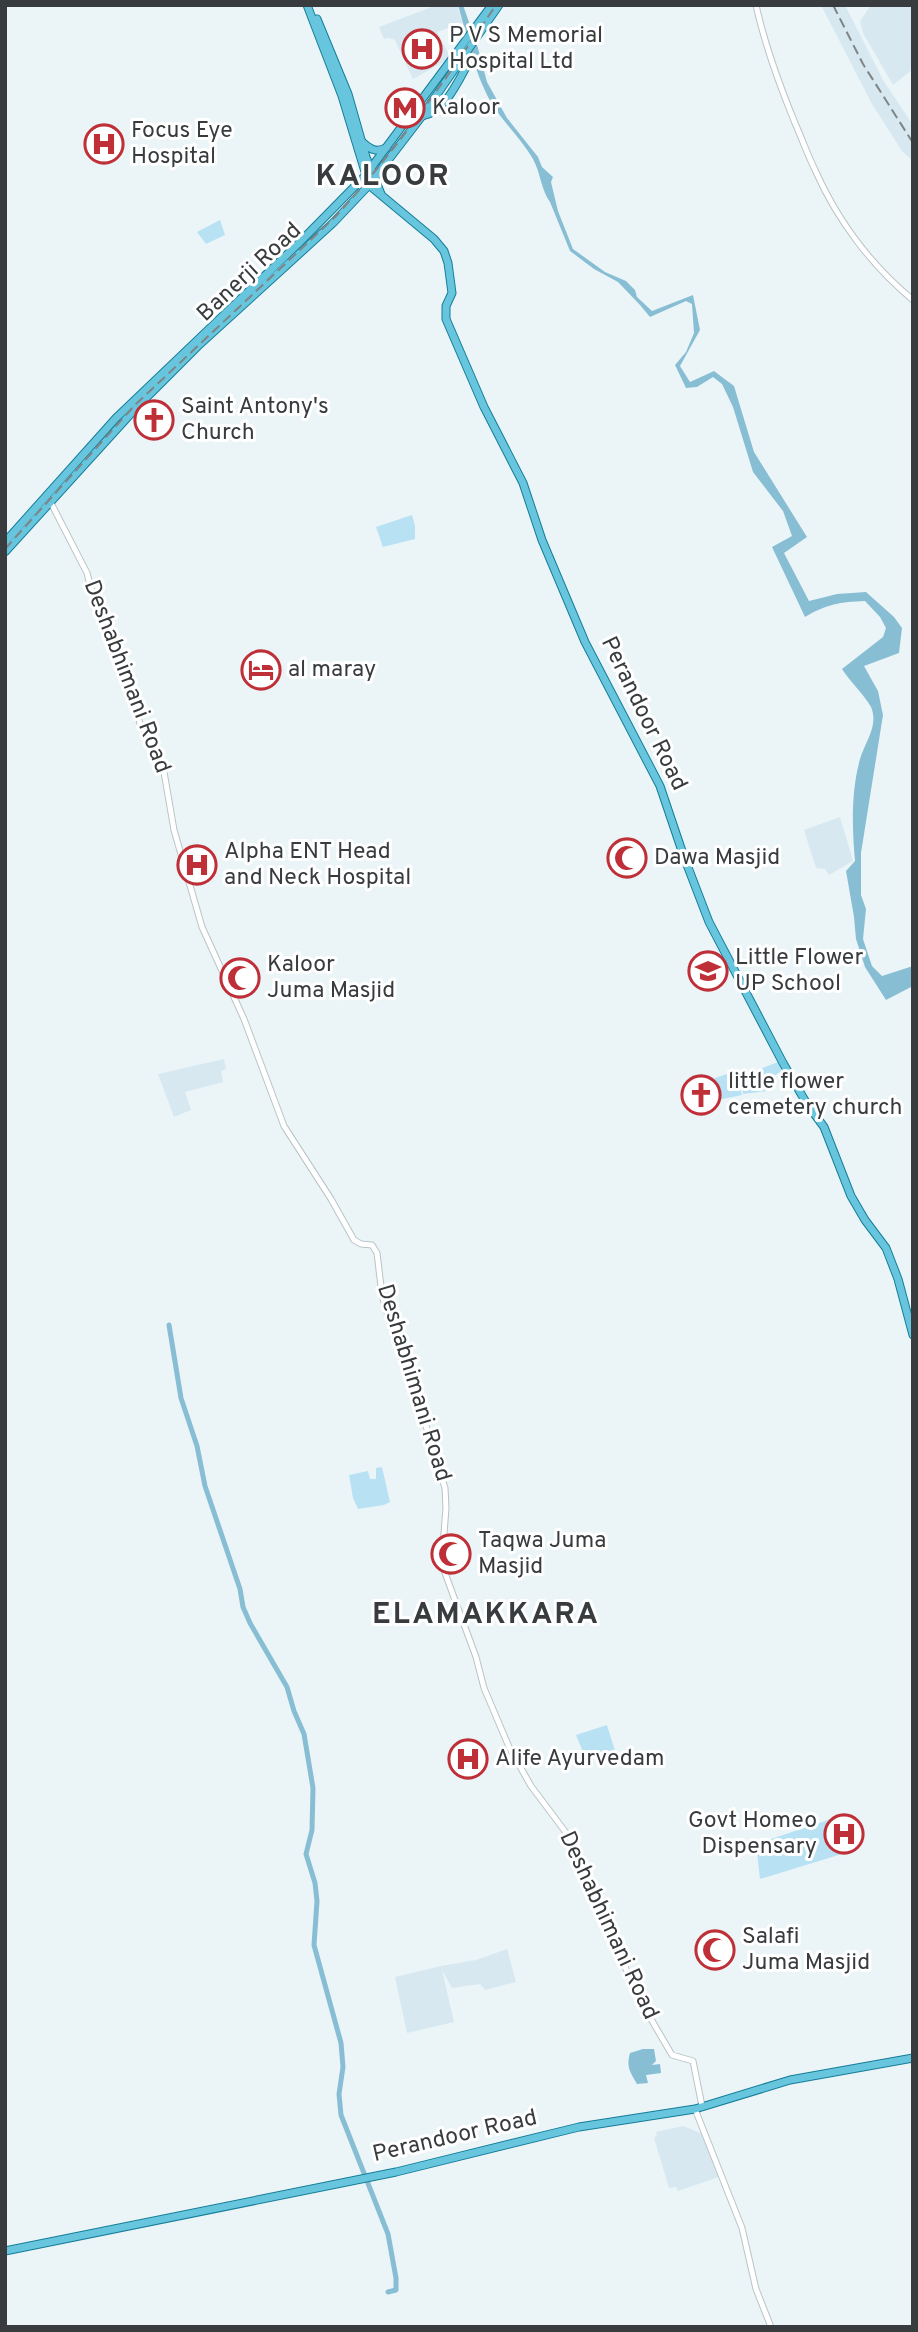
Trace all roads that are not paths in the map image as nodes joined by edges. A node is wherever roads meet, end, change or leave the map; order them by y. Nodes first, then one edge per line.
1 (309, 5) edge
2 (492, 5) edge
3 (499, 5) edge
4 (756, 5) edge
5 (476, 34) junction
6 (467, 55) junction
7 (443, 79) junction
8 (348, 106) junction
9 (422, 116) junction
10 (362, 142) junction
11 (389, 146) junction
12 (368, 172) junction
13 (374, 177) junction
14 (369, 184) junction
15 (382, 195) junction
16 (341, 201) junction
17 (349, 205) junction
18 (300, 248) junction
19 (913, 300) edge
20 (49, 500) junction
21 (5, 542) edge
22 (5, 552) edge
23 (913, 1335) edge
24 (913, 2058) edge
25 (698, 2107) junction
26 (5, 2251) edge
27 (771, 2327) edge

1 - 8 main road
1 - 8 main road
2 - 5 main road, Banerji Road
3 - 5 main road, Banerji Road
4 - 19 street
5 - 6 main road, Banerji Road
5 - 7 main road, Banerji Road
6 - 7 main road, Banerji Road
6 - 9 main road
7 - 9 main road, Banerji Road
7 - 11 main road, Banerji Road
8 - 10 main road
8 - 12 main road
9 - 13 main road, Banerji Road
10 - 11 main road
10 - 12 main road
11 - 12 main road, Banerji Road
12 - 13 main road, Perandoor Road
12 - 14 main road
12 - 16 main road, Banerji Road
13 - 14 main road, Banerji Road
13 - 15 main road, Perandoor Road
14 - 15 main road, Perandoor Road
14 - 17 main road, Banerji Road
15 - 23 main road, Perandoor Road
16 - 17 main road
16 - 18 main road, Banerji Road
17 - 18 main road, Banerji Road
18 - 20 main road, Banerji Road
20 - 21 main road, Banerji Road
20 - 22 main road, Banerji Road
20 - 25 street, Deshabhimani Road
24 - 25 main road, Perandoor Road
25 - 26 main road, Perandoor Road
25 - 27 street

